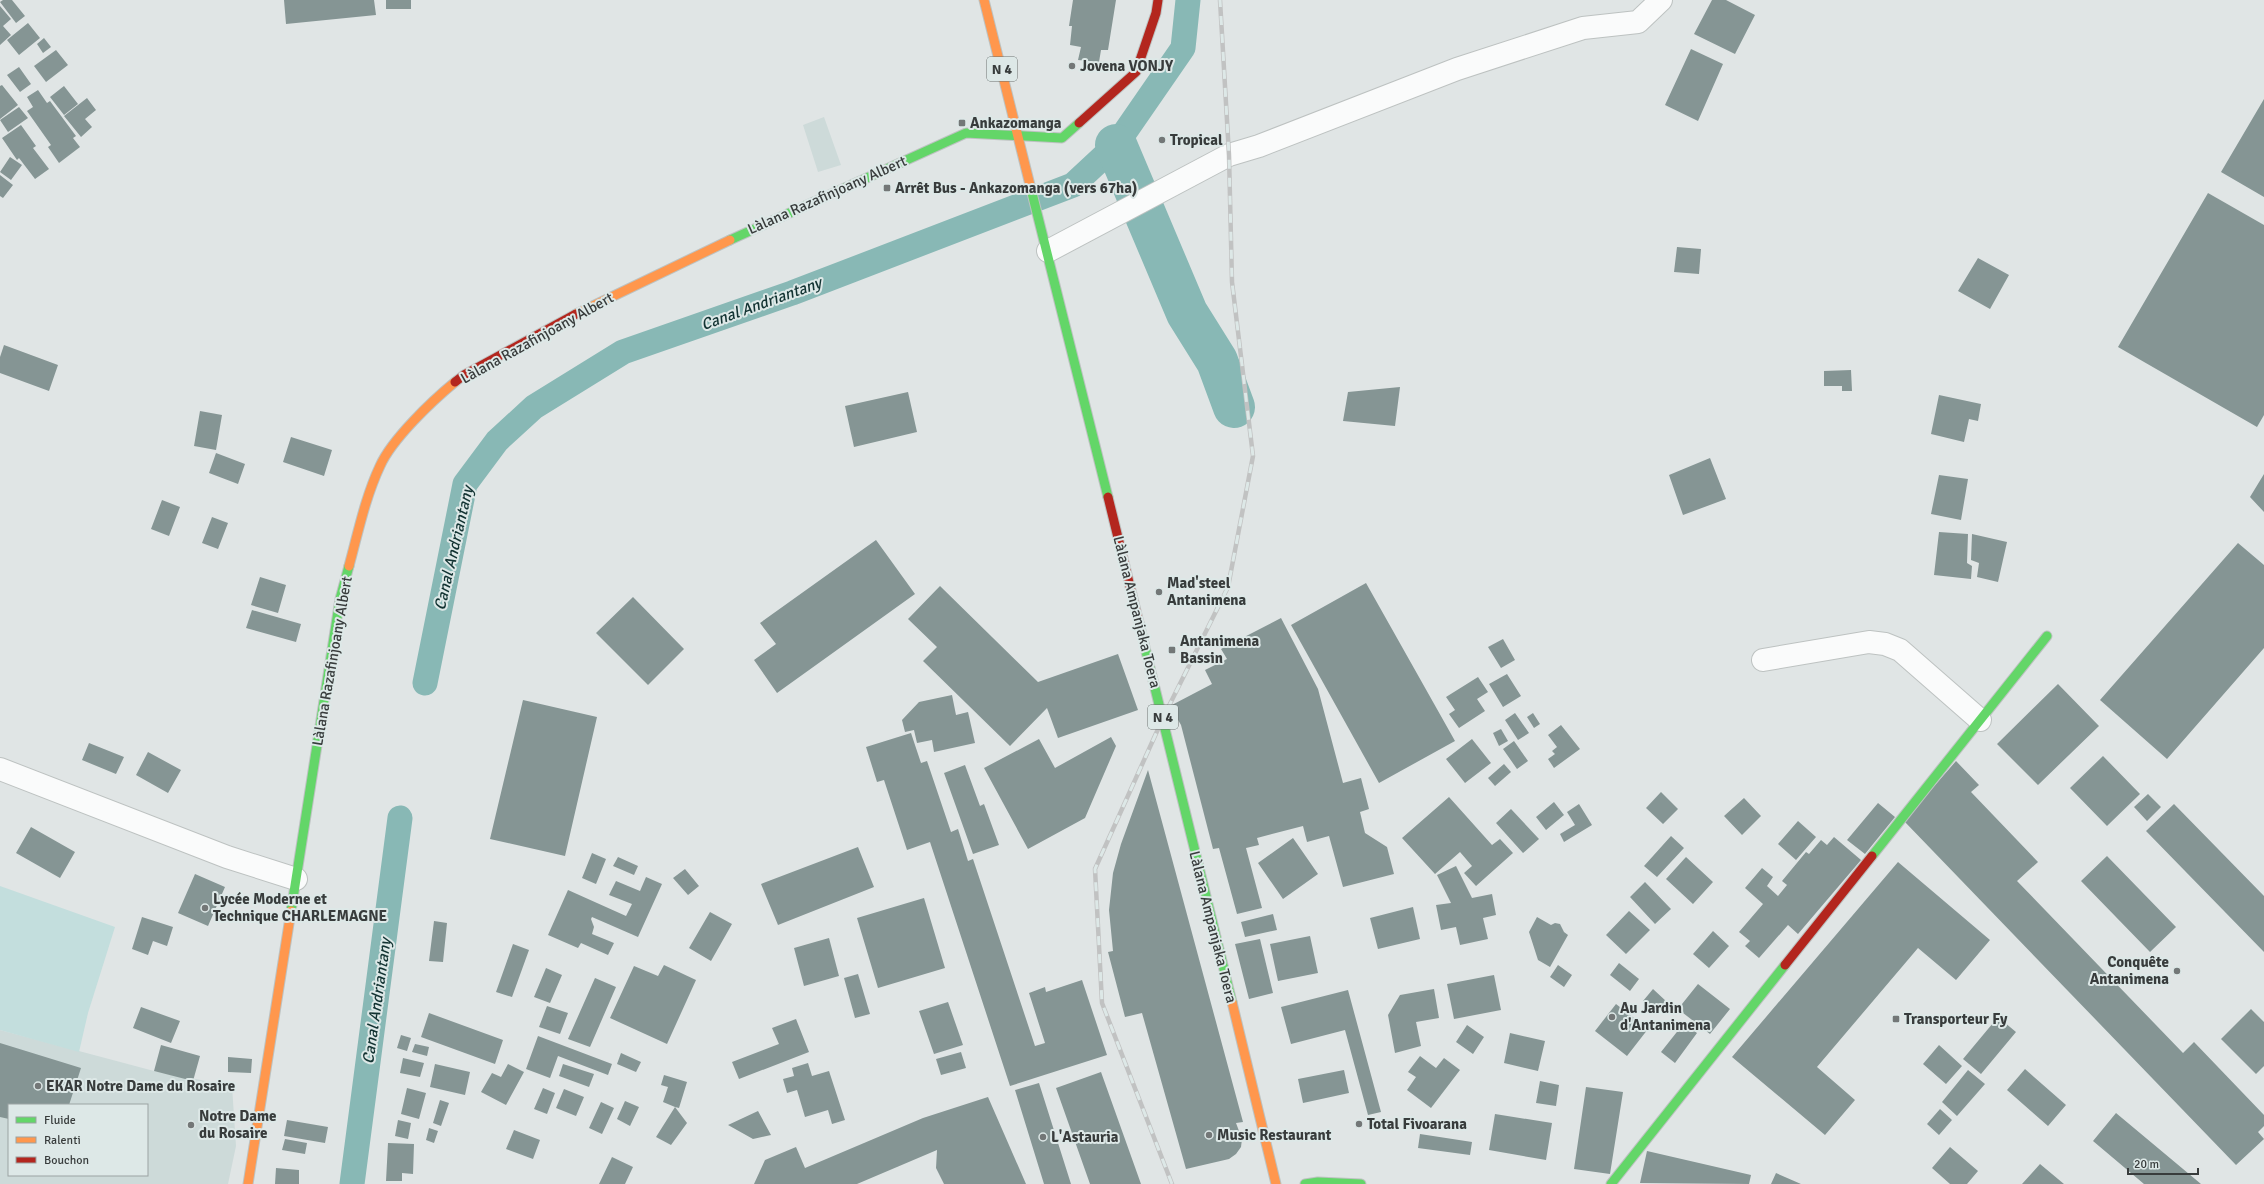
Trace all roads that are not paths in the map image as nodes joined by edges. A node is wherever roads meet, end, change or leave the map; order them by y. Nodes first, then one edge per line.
1 (984, 0) edge
2 (1158, 0) edge
3 (1661, 0) edge
4 (1019, 137) junction
5 (1048, 251) junction
6 (2047, 636) dead end
7 (1762, 660) dead end
8 (1980, 720) junction
9 (0, 769) edge
10 (296, 879) junction
11 (248, 1184) edge
12 (1276, 1184) edge
13 (1305, 1184) edge
14 (1361, 1184) edge
15 (1611, 1184) edge

1 - 4 street, N 4
2 - 4 street, Làlana Razafinjoany Albert
3 - 5 street
4 - 5 street, N 4
4 - 10 street, Làlana Razafinjoany Albert
5 - 12 street, Làlana Ampanjaka Toera / N 4
6 - 8 street
7 - 8 street
8 - 15 street
9 - 10 street
10 - 11 street, Làlana Razafinjoany Albert
13 - 14 street

